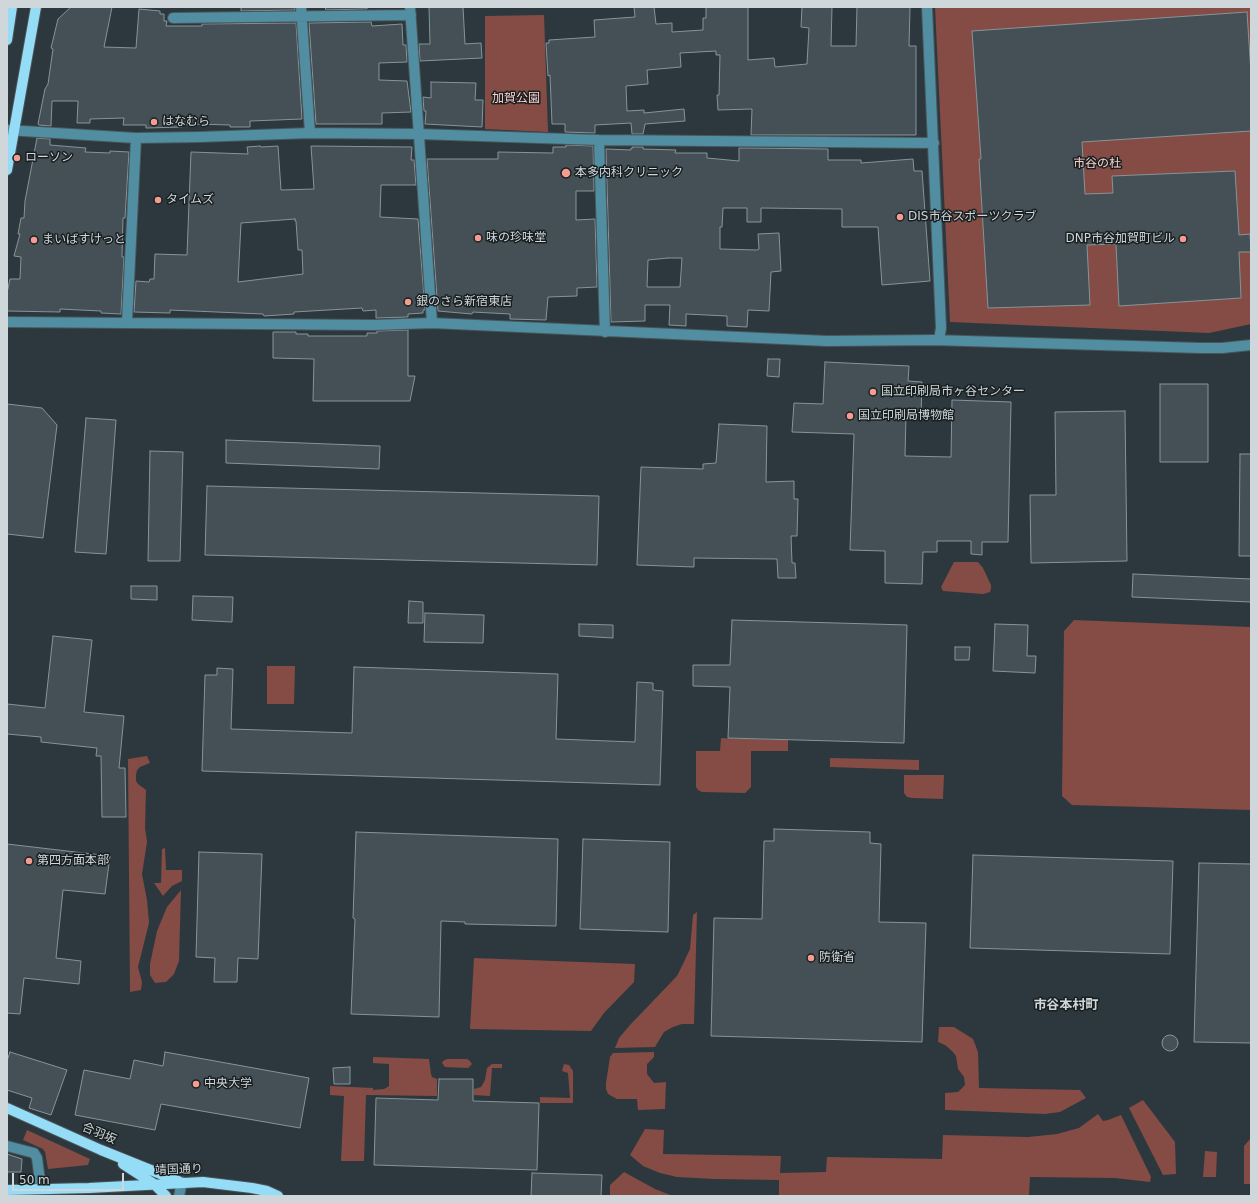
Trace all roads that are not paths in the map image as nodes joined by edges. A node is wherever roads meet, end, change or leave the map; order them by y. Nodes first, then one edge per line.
1 (36, 7) edge
2 (928, 7) edge
3 (410, 11) edge
4 (302, 12) edge
5 (10, 13) edge
6 (173, 18) dead end
7 (7, 40) edge
8 (11, 130) edge
9 (310, 133) junction
10 (419, 134) junction
11 (136, 138) junction
12 (599, 140) junction
13 (934, 144) junction
14 (7, 170) edge
15 (7, 322) edge
16 (127, 322) junction
17 (432, 323) junction
18 (605, 332) junction
19 (939, 340) junction
20 (1251, 345) edge
21 (7, 1108) edge
22 (7, 1146) edge
23 (101, 1150) junction
24 (130, 1168) junction
25 (182, 1182) junction
26 (154, 1184) junction
27 (89, 1188) junction
28 (41, 1189) junction
29 (7, 1190) edge
30 (166, 1196) edge
31 (179, 1196) edge
32 (278, 1196) edge

1 - 8 main road
2 - 13 street
3 - 4 street
3 - 10 street
4 - 6 street
4 - 9 street
5 - 7 main road
8 - 11 street
8 - 14 main road
9 - 10 street
9 - 11 street
10 - 12 street
10 - 17 street
11 - 16 street
12 - 13 street
12 - 18 street
13 - 19 street
15 - 16 street
16 - 17 street
17 - 18 street
18 - 19 street
19 - 20 street
21 - 23 main road, 合羽坂
22 - 28 street
23 - 24 main road
23 - 25 main road, 合羽坂
24 - 26 main road
24 - 27 main road
25 - 26 main road, 靖国通り
25 - 31 street
25 - 32 main road, 靖国通り
26 - 27 main road, 靖国通り
26 - 30 main road
27 - 28 main road, 靖国通り
28 - 29 main road, 靖国通り

